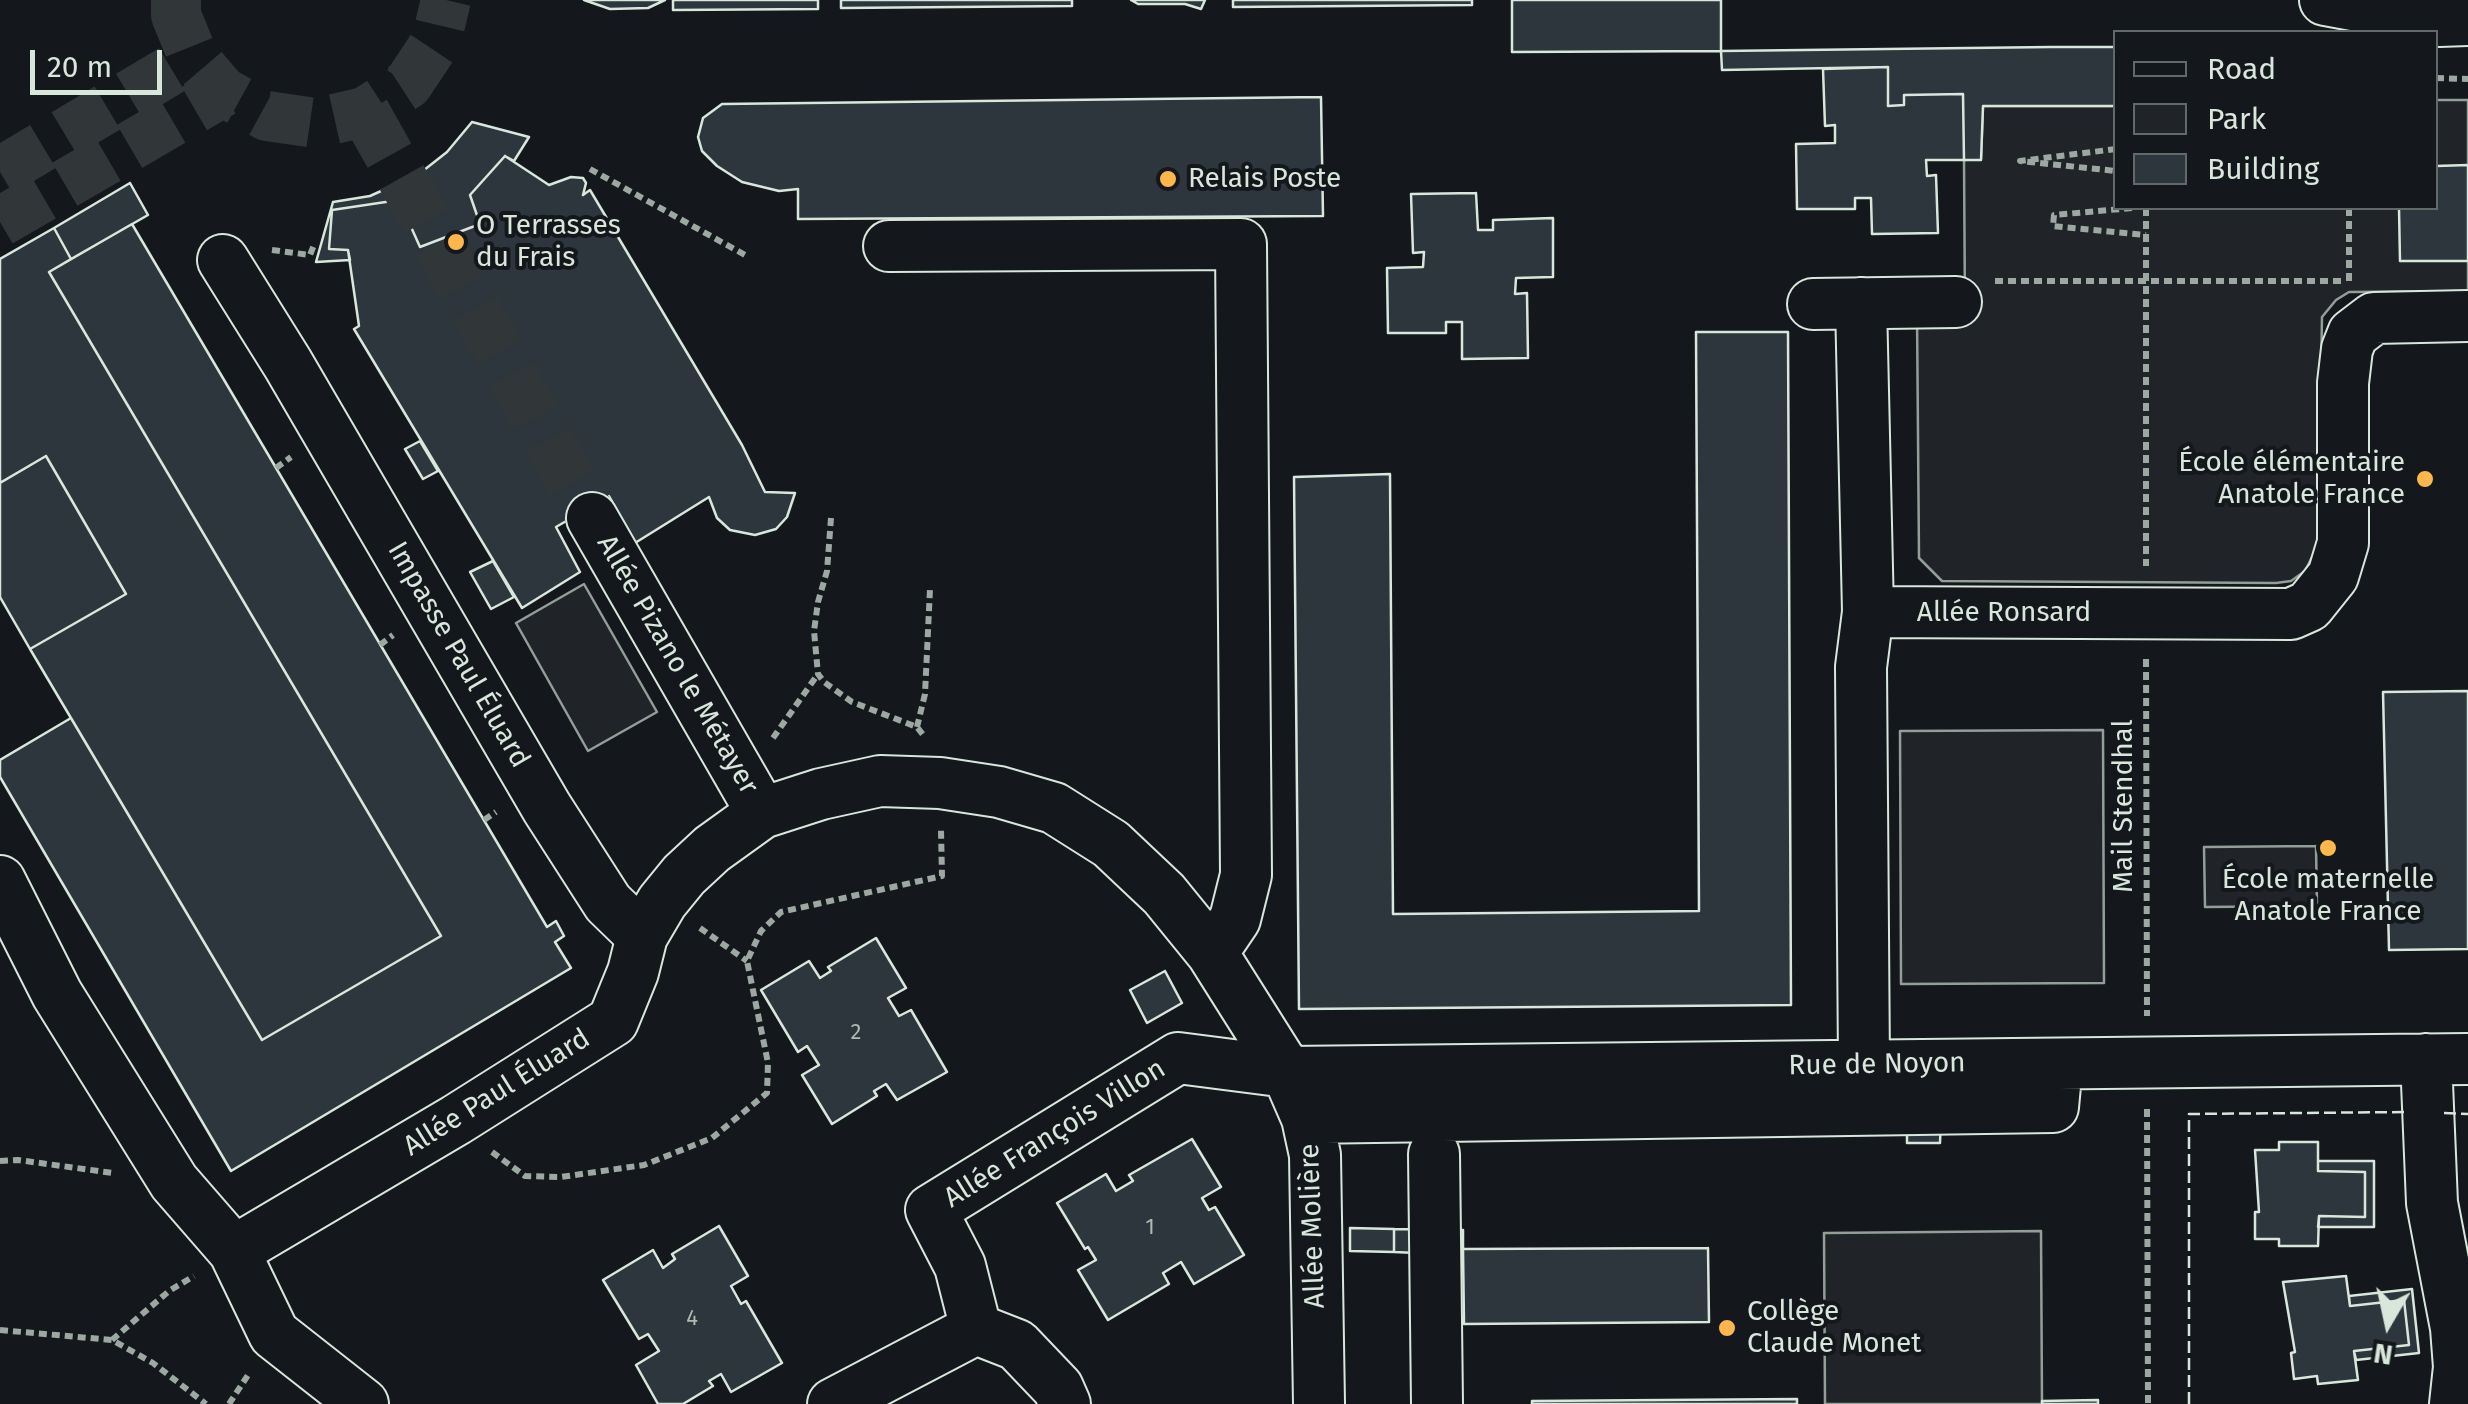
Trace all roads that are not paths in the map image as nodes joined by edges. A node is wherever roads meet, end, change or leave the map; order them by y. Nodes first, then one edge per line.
1 (2325, 0) edge
2 (2468, 20) edge
3 (889, 246) dead end
4 (224, 260) dead end
5 (1956, 302) road end
6 (2468, 316) edge
7 (592, 518) tunnel mouth
8 (1868, 612) junction
9 (751, 794) junction
10 (3, 896) edge
11 (642, 936) junction
12 (1212, 953) junction
13 (2447, 1059) edge
14 (2057, 1064) junction
15 (1864, 1065) junction
16 (1287, 1072) junction
17 (1307, 1118) junction
18 (1434, 1154) dead end
19 (234, 1251) junction
20 (976, 1329) junction
21 (363, 1404) edge
22 (832, 1404) edge
23 (1065, 1404) edge
24 (1318, 1404) edge
25 (1437, 1404) edge
26 (2455, 1404) edge

1 - 2 street
3 - 12 street
4 - 11 street, Impasse Paul Éluard
5 - 8 street
6 - 8 street, Allée Ronsard
7 - 9 street, Allée Pizano le Métayer
8 - 15 street
9 - 11 street, Allée Paul Éluard
9 - 12 street, Allée Paul Éluard
10 - 19 street
11 - 19 street, Allée Paul Éluard
12 - 16 street, Allée Molière
13 - 14 street, Rue de Noyon
13 - 26 street
14 - 15 street, Rue de Noyon
14 - 17 street
15 - 16 street, Rue de Noyon
16 - 17 street, Allée Molière
16 - 20 street, Allée François Villon
17 - 24 street, Allée Molière
18 - 25 street
19 - 21 street
20 - 22 street
20 - 23 street

